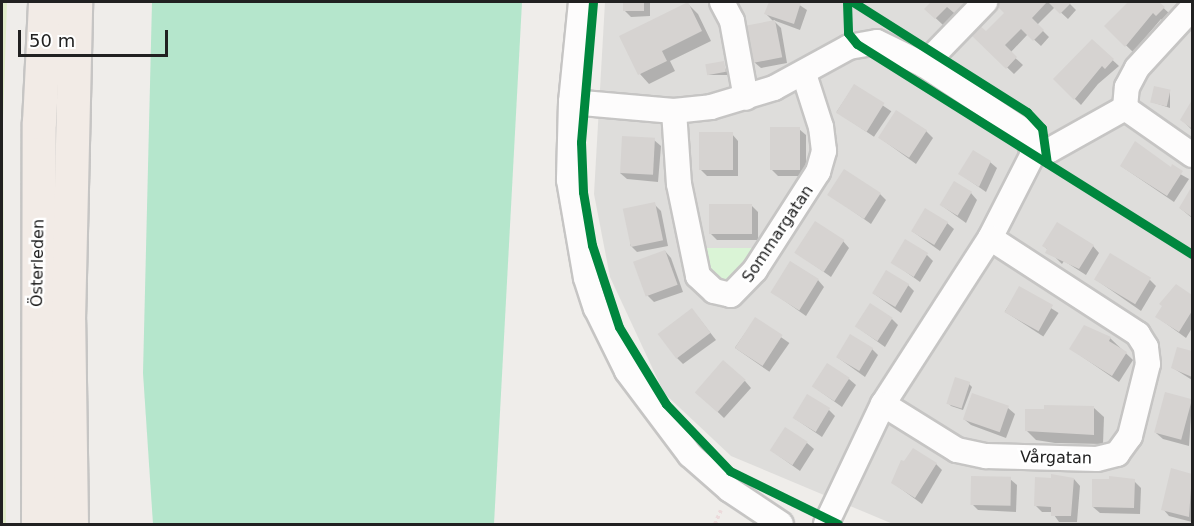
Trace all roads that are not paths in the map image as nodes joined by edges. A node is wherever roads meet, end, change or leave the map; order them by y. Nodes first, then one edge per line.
1 (45, 2) edge
2 (75, 2) edge
3 (581, 2) edge
4 (985, 2) edge
5 (730, 8) edge
6 (1192, 8) edge
7 (924, 65) junction
8 (804, 74) junction
9 (746, 98) junction
10 (571, 102) junction
11 (1125, 108) junction
12 (674, 111) junction
13 (1033, 154) junction
14 (1192, 155) edge
15 (990, 238) junction
16 (883, 404) junction
17 (38, 525) edge
18 (71, 525) edge
19 (781, 525) edge
20 (826, 525) edge

1 - 17 main road, Österleden
2 - 18 main road, Österleden
3 - 10 street
4 - 7 street
5 - 9 street
6 - 11 street
7 - 8 street
7 - 13 street
8 - 9 street
8 - 12 street, Sommargatan
9 - 12 street
10 - 12 street
10 - 19 street
11 - 13 street
11 - 14 street
13 - 15 street
15 - 16 street
15 - 16 street, Vårgatan
16 - 20 street

